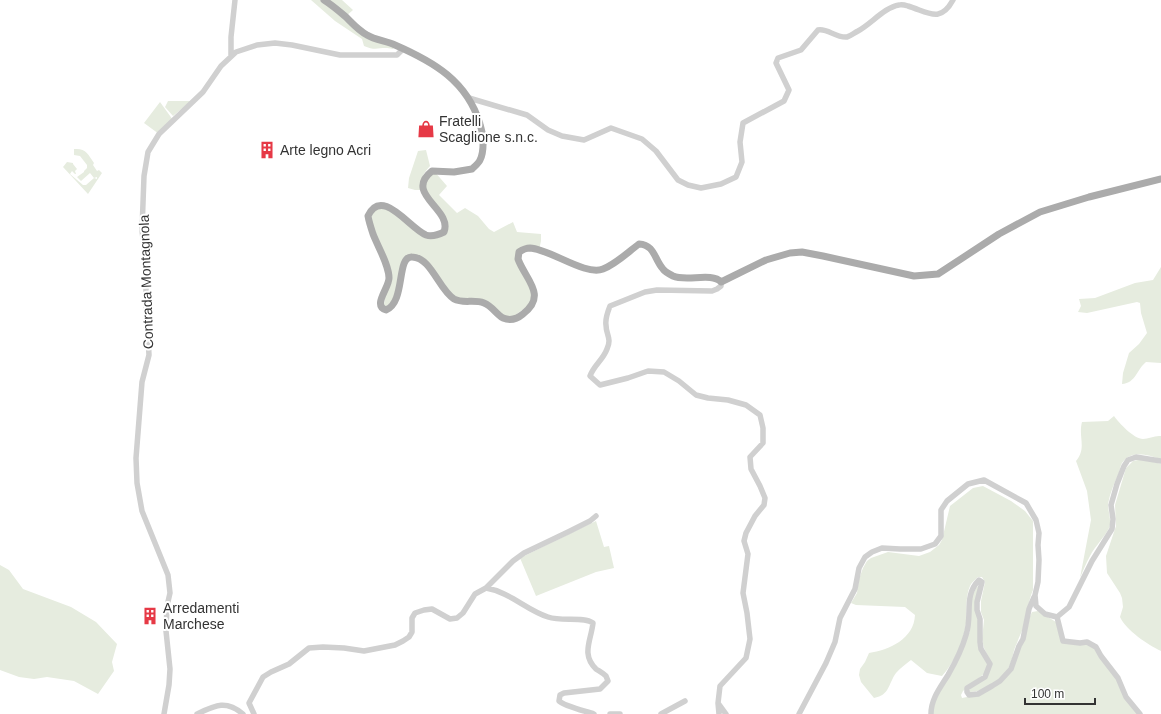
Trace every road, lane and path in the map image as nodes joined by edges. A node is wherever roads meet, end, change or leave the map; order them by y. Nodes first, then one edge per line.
1 (235, 0) edge
2 (324, 0) edge
3 (953, 0) edge
4 (403, 49) junction
5 (231, 56) junction
6 (469, 98) junction
7 (1161, 179) edge
8 (721, 282) junction
9 (1161, 461) edge
10 (596, 516) dead end
11 (486, 588) junction
12 (1035, 595) junction
13 (1057, 617) junction
14 (685, 701) dead end
15 (718, 703) junction
16 (164, 714) edge
17 (197, 714) edge
18 (243, 714) edge
19 (254, 714) edge
20 (594, 714) edge
21 (610, 714) edge
22 (620, 714) edge
23 (661, 714) edge
24 (719, 714) edge
25 (726, 714) edge
26 (799, 714) edge
27 (931, 714) edge
28 (1140, 714) edge

1 - 5 street
2 - 4 main road
3 - 6 street
4 - 5 street
4 - 6 main road
5 - 16 street, Contrada Montagnola
6 - 8 main road
7 - 8 main road
8 - 15 street
9 - 13 street
10 - 11 street
11 - 19 street
11 - 20 street
12 - 13 street
12 - 26 street
12 - 27 street
13 - 28 street
14 - 23 street
15 - 24 street
15 - 25 street
17 - 18 street
21 - 22 street

